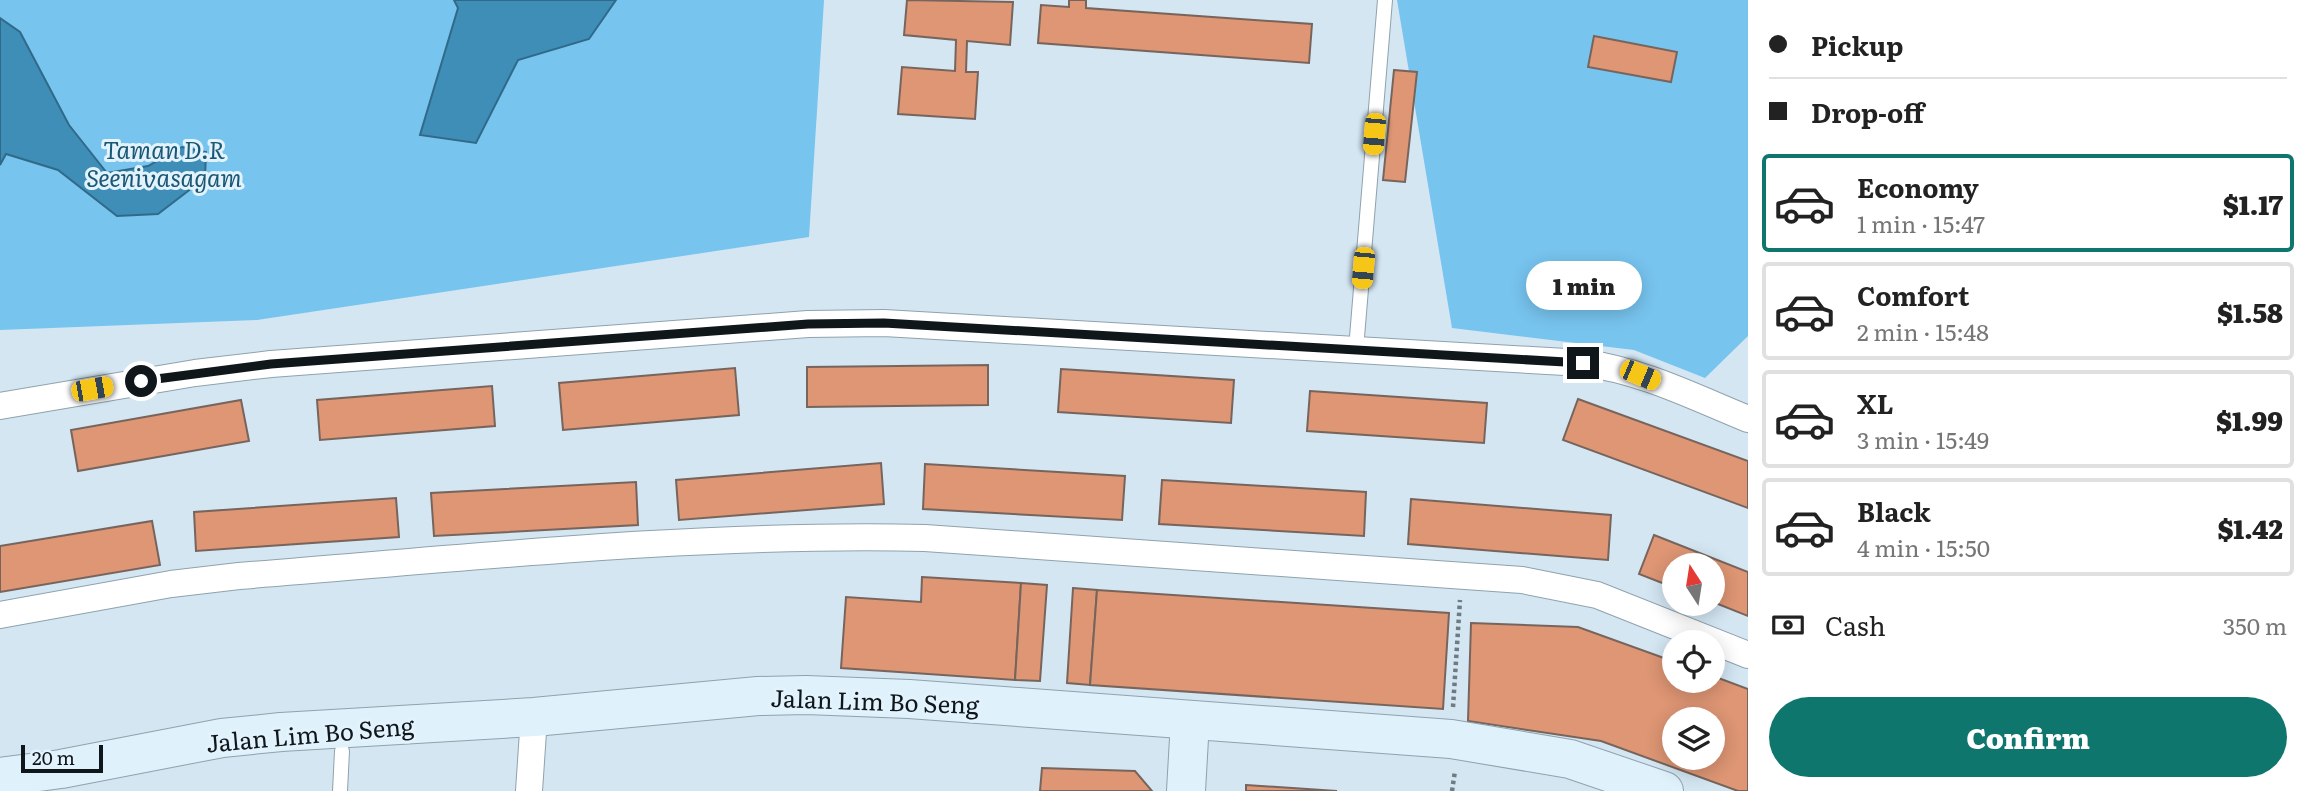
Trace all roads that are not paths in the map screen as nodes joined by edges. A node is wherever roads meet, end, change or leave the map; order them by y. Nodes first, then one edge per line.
1 (1385, 0) edge
2 (1356, 349) junction
3 (0, 406) edge
4 (1748, 419) edge
5 (0, 615) edge
6 (1748, 655) edge
7 (534, 728) junction
8 (1189, 731) junction
9 (342, 751) junction
10 (0, 777) edge
11 (74, 791) edge
12 (340, 791) edge
13 (529, 791) edge
14 (1186, 791) edge
15 (1602, 791) edge
16 (1664, 791) edge

1 - 2 lane
2 - 3 street
2 - 4 street
5 - 6 street
7 - 8 main road, Jalan Lim Bo Seng
7 - 9 main road, Jalan Lim Bo Seng
7 - 10 main road, Jalan Lim Bo Seng
7 - 13 street
8 - 14 main road
8 - 15 main road, Jalan Lim Bo Seng
8 - 16 main road, Jalan Lim Bo Seng
9 - 11 main road, Jalan Lim Bo Seng
9 - 12 lane

